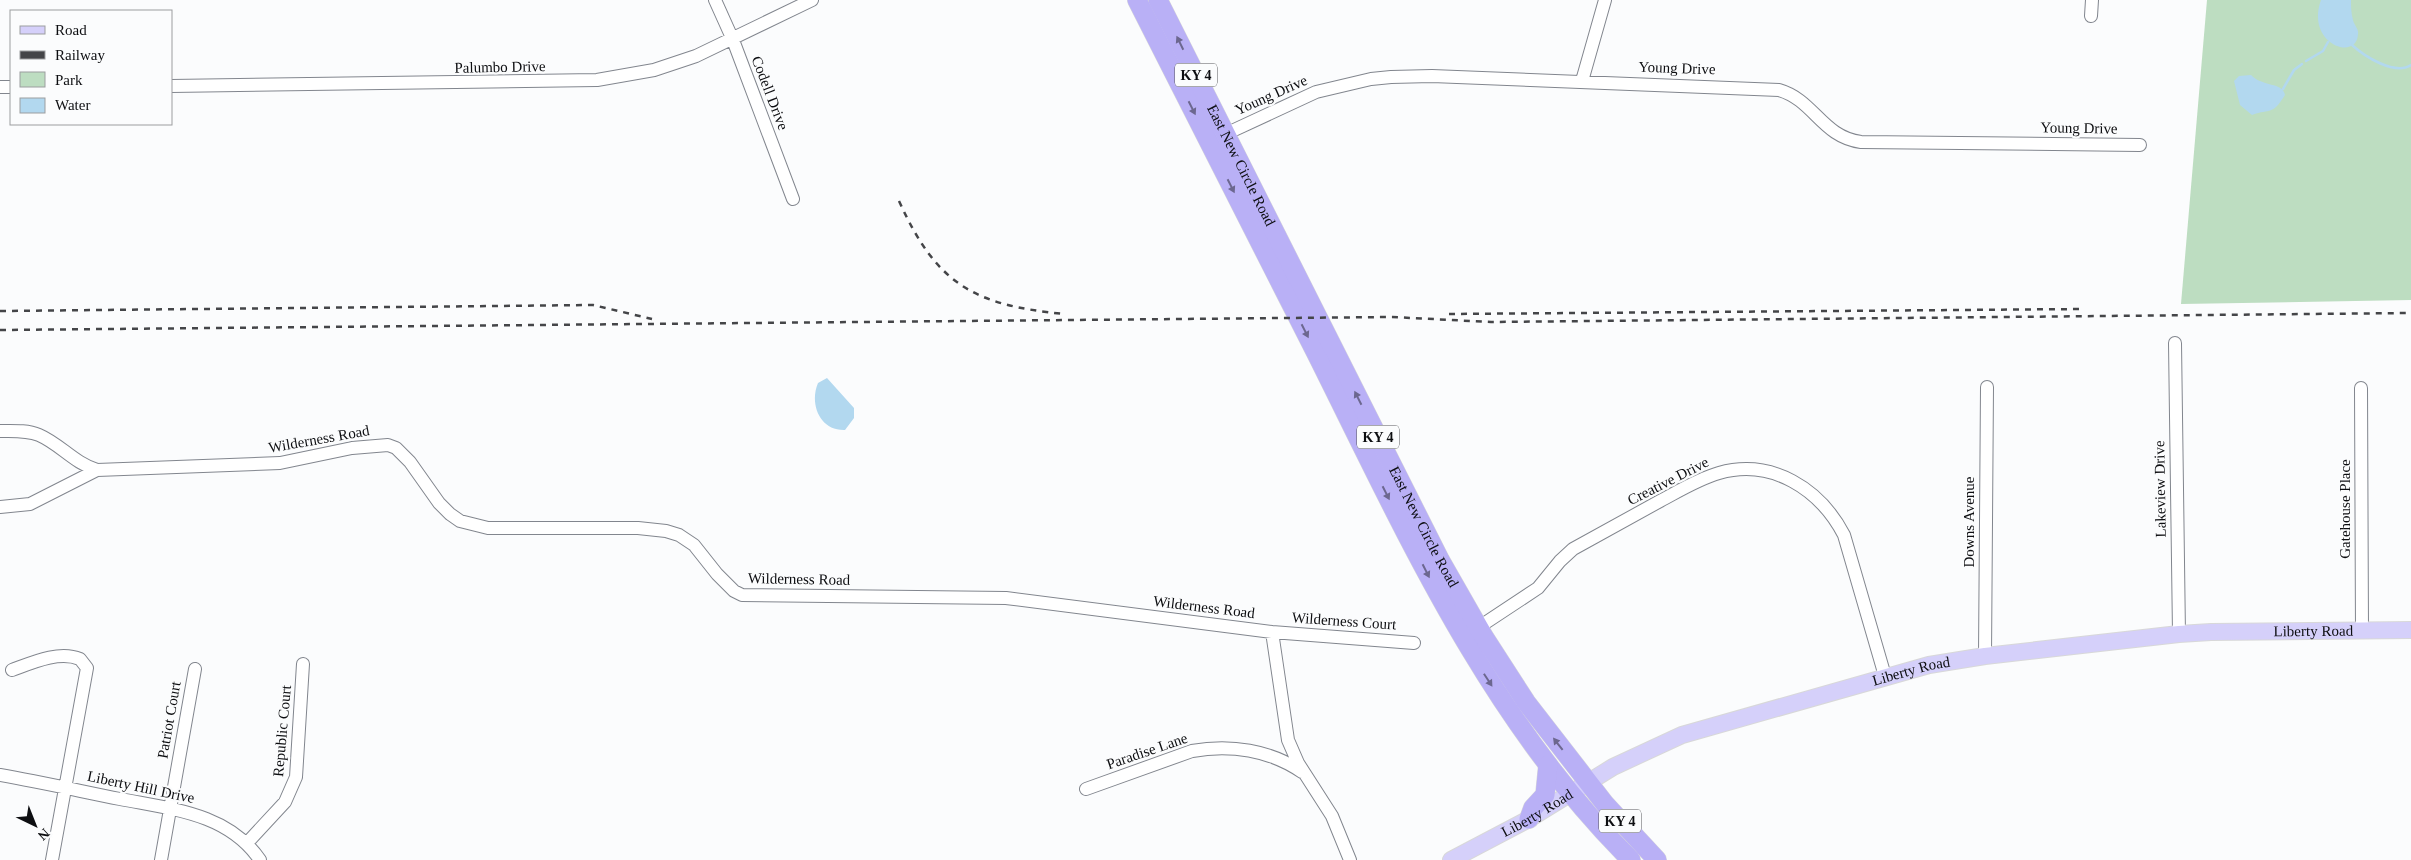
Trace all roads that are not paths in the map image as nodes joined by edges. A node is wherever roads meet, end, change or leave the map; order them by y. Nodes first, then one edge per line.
1 (715, 0) edge
2 (812, 0) edge
3 (1137, 0) edge
4 (1158, 0) edge
5 (1605, 0) edge
6 (2092, 0) edge
7 (2091, 16) dead end
8 (733, 40) junction
9 (1582, 81) junction
10 (172, 86) edge
11 (1217, 138) junction
12 (2140, 146) dead end
13 (792, 199) dead end
14 (2175, 342) dead end
15 (1987, 387) dead end
16 (2361, 388) dead end
17 (0, 431) edge
18 (96, 470) junction
19 (0, 506) edge
20 (1479, 627) junction
21 (2411, 630) edge
22 (2362, 631) junction
23 (1272, 632) junction
24 (2179, 634) junction
25 (1462, 638) junction
26 (1414, 643) dead end
27 (1985, 656) junction
28 (303, 664) dead end
29 (195, 669) dead end
30 (12, 670) dead end
31 (1885, 676) junction
32 (1548, 765) junction
33 (1304, 774) junction
34 (0, 775) edge
35 (1588, 782) junction
36 (66, 787) junction
37 (1086, 789) dead end
38 (1571, 794) junction
39 (170, 807) junction
40 (1529, 818) junction
41 (247, 843) junction
42 (52, 860) edge
43 (161, 860) edge
44 (260, 860) edge
45 (1350, 860) edge
46 (1451, 860) edge
47 (1631, 860) edge
48 (1657, 860) edge

1 - 8 street, Codell Drive
2 - 8 street, Palumbo Drive
3 -> 11 highway, East New Circle Road / KY 4
11 -> 4 highway, East New Circle Road / KY 4
5 - 9 street
6 - 7 street
8 - 10 street, Palumbo Drive
8 - 13 street, Codell Drive
9 - 11 street, Young Drive
9 - 12 street, Young Drive
20 -> 11 highway, East New Circle Road / KY 4
11 -> 25 highway, East New Circle Road / KY 4
14 - 24 street, Lakeview Drive
15 - 27 street, Downs Avenue
16 - 22 street, Gatehouse Place
17 - 18 street
18 - 19 street, Wilderness Road
18 - 23 street, Wilderness Road
20 - 25 street, Creative Drive
20 - 31 street, Creative Drive
35 -> 20 highway, East New Circle Road / KY 4
21 - 22 main road, Liberty Road
22 - 24 main road, Liberty Road
23 - 26 street, Wilderness Court
23 - 33 street, Wilderness Road
24 - 27 main road, Liberty Road
25 -> 32 highway, East New Circle Road / KY 4
27 - 31 main road, Liberty Road
28 - 41 street, Republic Court
29 - 39 street, Patriot Court
30 - 36 street
31 - 35 main road, Liberty Road
32 - 38 highway, East New Circle Road / KY 4
32 - 40 highway
33 - 37 street, Paradise Lane
33 - 45 street, Wilderness Road
34 - 36 street, Liberty Hill Drive
35 - 38 main road, Liberty Road
35 - 48 highway, East New Circle Road / KY 4
36 - 39 street, Liberty Hill Drive
36 - 42 street
38 - 40 main road, Liberty Road
38 - 47 highway, East New Circle Road / KY 4
39 - 41 street, Liberty Hill Drive
39 - 43 street, Patriot Court
40 - 46 main road, Liberty Road
41 - 44 street, Liberty Hill Drive

